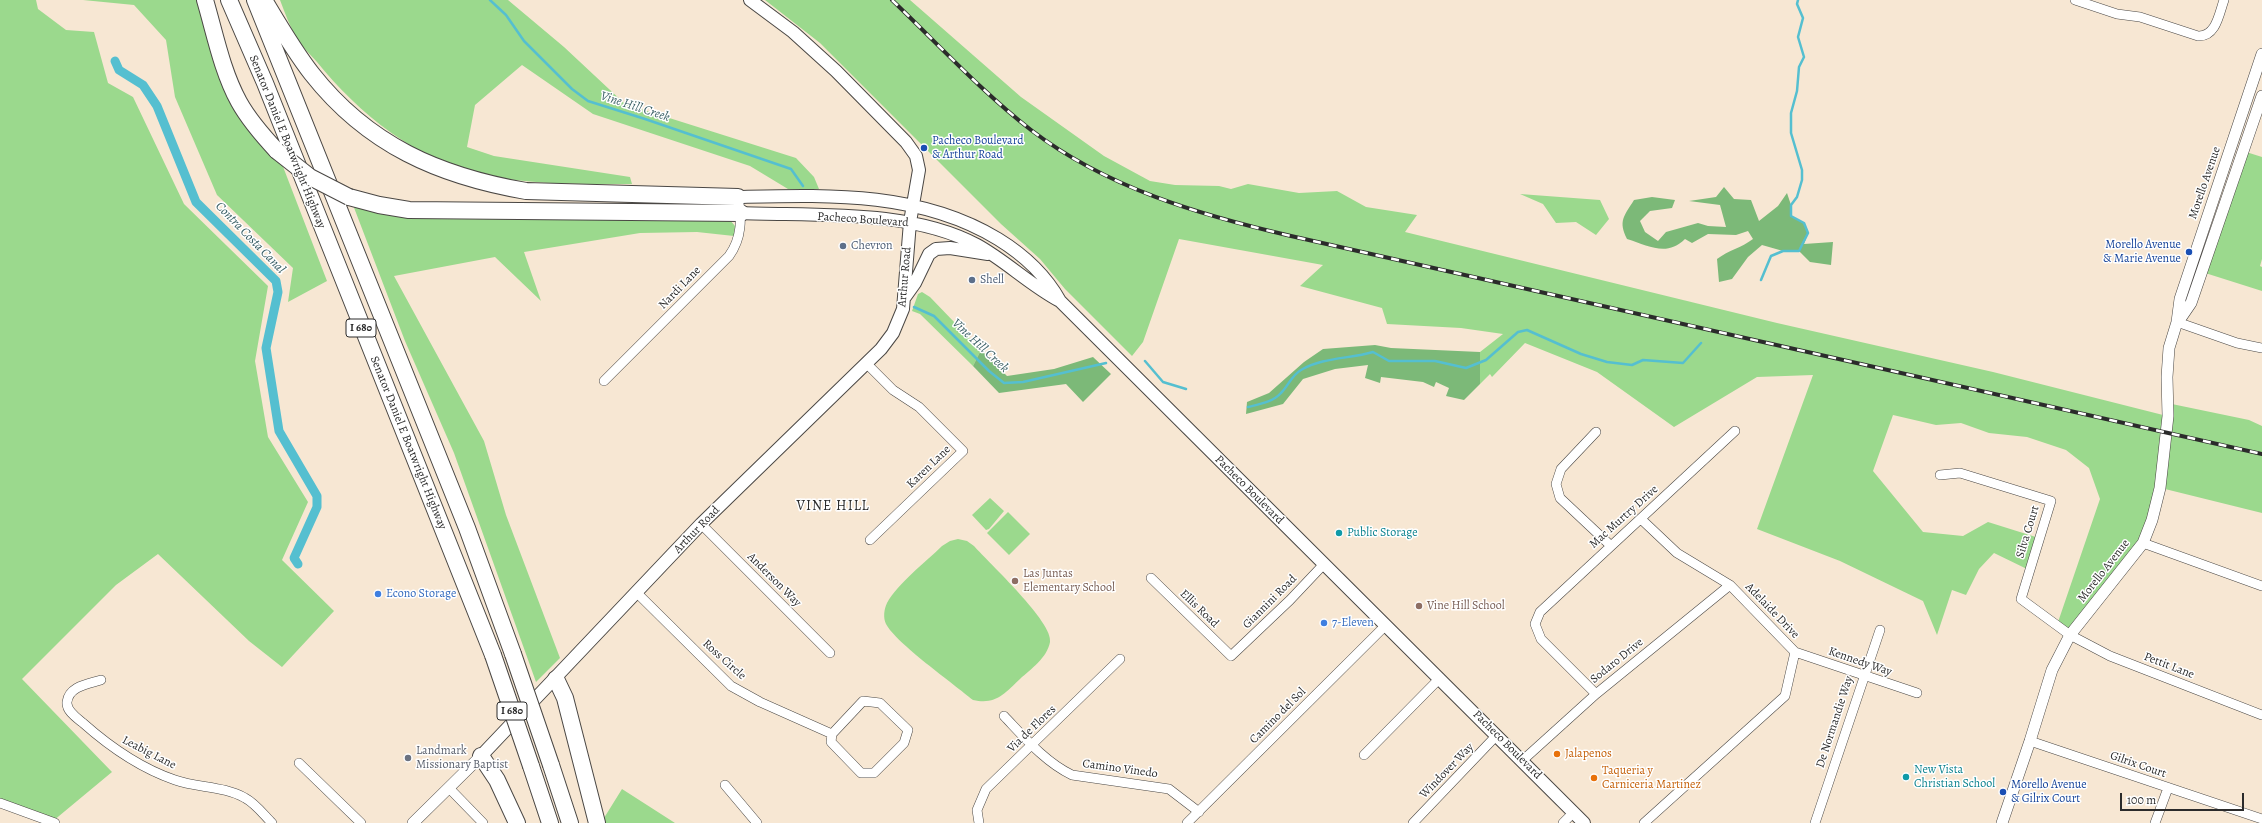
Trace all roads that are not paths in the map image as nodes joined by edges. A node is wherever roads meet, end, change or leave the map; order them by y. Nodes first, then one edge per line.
1 (205, 0) edge
2 (229, 0) edge
3 (255, 0) edge
4 (264, 0) edge
5 (750, 0) edge
6 (2076, 0) edge
7 (2224, 0) edge
8 (2262, 54) edge
9 (2262, 96) edge
10 (738, 197) junction
11 (913, 205) junction
12 (741, 213) junction
13 (910, 222) junction
14 (991, 254) junction
15 (905, 297) junction
16 (1060, 301) junction
17 (2177, 322) junction
18 (2262, 348) edge
19 (866, 364) junction
20 (604, 381) dead end
21 (1735, 431) dead end
22 (1596, 432) dead end
23 (1940, 475) dead end
24 (1641, 519) junction
25 (701, 524) junction
26 (870, 540) dead end
27 (2143, 543) junction
28 (1610, 545) junction
29 (1324, 564) junction
30 (1151, 578) dead end
31 (1730, 585) junction
32 (2262, 586) edge
33 (637, 592) junction
34 (1386, 625) junction
35 (1880, 630) dead end
36 (2070, 635) junction
37 (1795, 652) junction
38 (830, 653) dead end
39 (1231, 656) joint
40 (1120, 659) dead end
41 (1863, 676) junction
42 (1440, 678) junction
43 (556, 679) junction
44 (101, 680) dead end
45 (1917, 693) dead end
46 (1596, 694) junction
47 (2262, 715) edge
48 (1004, 716) dead end
49 (832, 734) junction
50 (1497, 736) junction
51 (2030, 741) junction
52 (1033, 746) junction
53 (1364, 755) dead end
54 (481, 756) junction
55 (1523, 760) junction
56 (299, 763) dead end
57 (725, 785) dead end
58 (449, 788) junction
59 (2168, 788) junction
60 (0, 803) edge
61 (1199, 812) junction
62 (1574, 812) junction
63 (2262, 819) edge
64 (55, 823) edge
65 (272, 823) edge
66 (361, 823) edge
67 (413, 823) edge
68 (483, 823) edge
69 (517, 823) edge
70 (550, 823) edge
71 (570, 823) edge
72 (597, 823) edge
73 (757, 823) edge
74 (979, 823) edge
75 (1187, 823) edge
76 (1413, 823) edge
77 (1563, 823) edge
78 (1584, 823) edge
79 (1644, 823) edge
80 (1815, 823) edge
81 (2002, 823) edge
82 (2155, 823) edge

1 - 12 highway, bridge
2 - 70 highway, Senator Daniel E Boatwright Highway / I 680, bridge
3 - 71 highway, Senator Daniel E Boatwright Highway / I 680, bridge
4 - 10 highway
5 - 11 main road, Pacheco Boulevard
6 - 7 street
8 - 17 street, Morello Avenue
9 - 17 street, Morello Avenue
10 - 11 main road, Pacheco Boulevard
10 - 12 street, Nardi Lane
11 - 13 main road, Arthur Road
11 - 16 main road, Pacheco Boulevard
12 - 13 main road, Pacheco Boulevard
12 - 20 street, Nardi Lane
13 - 14 main road, Pacheco Boulevard
13 - 15 main road, Arthur Road
14 - 15 main road
14 - 16 main road, Pacheco Boulevard
15 - 19 main road, Arthur Road
16 - 29 main road, Pacheco Boulevard
17 - 18 street
17 - 27 street, Morello Avenue
19 - 25 main road, Arthur Road
19 - 26 street, Karen Lane
21 - 24 street, Mac Murtry Drive
22 - 28 street
23 - 36 street, Silva Court
24 - 28 street, Mac Murtry Drive
24 - 31 street, Adelaide Drive
25 - 33 main road, Arthur Road
25 - 38 street, Anderson Way
27 - 32 street
27 - 36 street, Morello Avenue
28 - 46 street, Mac Murtry Drive
29 - 34 main road, Pacheco Boulevard
29 - 39 street, Giannini Road
30 - 39 street, Ellis Road
31 - 37 street, Adelaide Drive
31 - 46 street, Sodaro Drive
33 - 43 main road, Arthur Road
33 - 49 street, Ross Circle
34 - 42 main road, Pacheco Boulevard
34 - 61 street, Camino del Sol
35 - 41 street, De Normandie Way
36 - 47 street, Pettit Lane
36 - 51 street, Morello Avenue
37 - 41 street, Kennedy Way
37 - 79 street, Adelaide Drive
40 - 52 street, Via de Flores
41 - 45 street, Kennedy Way
41 - 80 street, De Normandie Way
42 - 50 main road, Pacheco Boulevard
42 - 53 street
43 - 54 main road, Arthur Road
43 - 72 highway
44 - 65 street, Leabig Lane
46 - 55 street, Sodaro Drive
48 - 52 street, Camino Vinedo
49 - 49 street
50 - 55 main road, Pacheco Boulevard
50 - 76 street, Windover Way
51 - 59 street, Gilrix Court
51 - 81 street, Morello Avenue
52 - 61 street, Camino Vinedo
52 - 74 street, Via de Flores
54 - 58 street, Arthur Road
54 - 69 highway
55 - 62 main road, Pacheco Boulevard
56 - 66 street
57 - 73 street
58 - 67 street, Arthur Road
58 - 68 street
59 - 63 street, Gilrix Court
59 - 82 street
60 - 64 street
61 - 75 street, Camino del Sol
62 - 77 street
62 - 78 main road, Pacheco Boulevard

